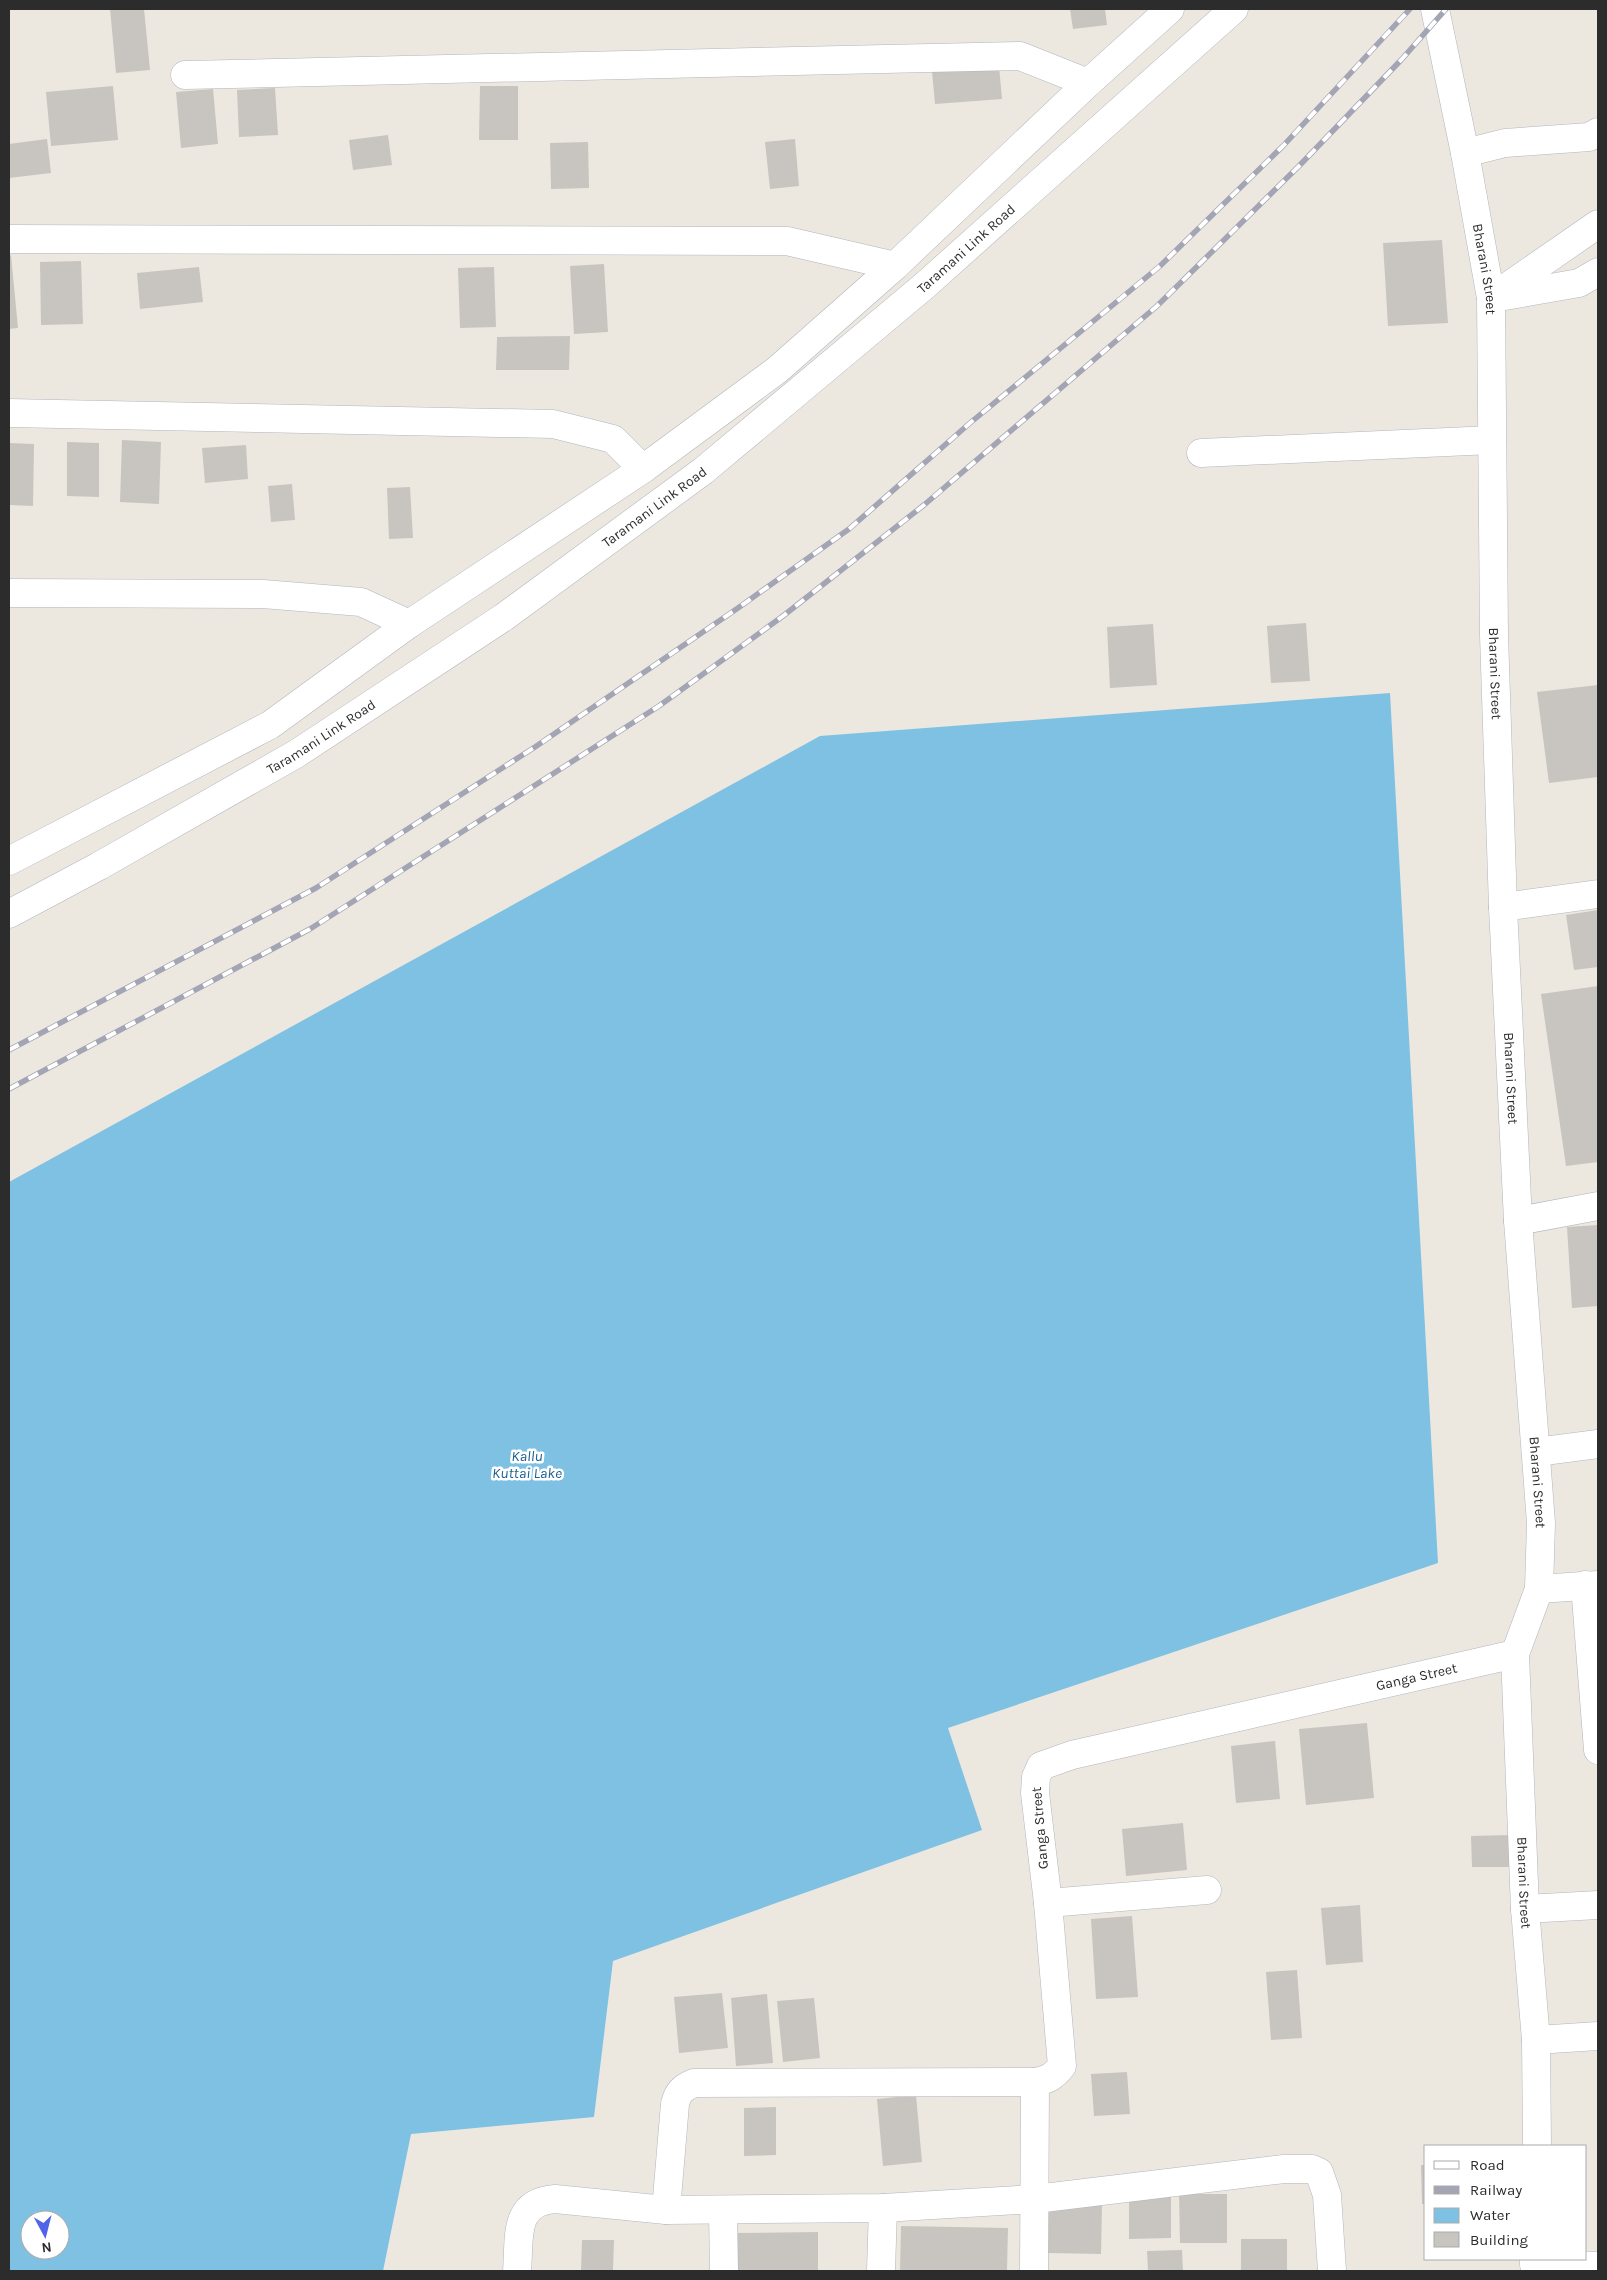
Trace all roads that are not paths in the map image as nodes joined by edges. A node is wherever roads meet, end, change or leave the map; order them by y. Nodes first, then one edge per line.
1 (1170, 9) edge
2 (1234, 9) edge
3 (1436, 9) edge
4 (185, 75) dead end
5 (1088, 83) junction
6 (1598, 132) edge
7 (1465, 153) junction
8 (1598, 224) edge
9 (9, 239) edge
10 (895, 266) junction
11 (1598, 272) edge
12 (1491, 298) junction
13 (9, 413) edge
14 (1492, 440) junction
15 (1201, 453) dead end
16 (643, 469) junction
17 (9, 593) edge
18 (409, 624) junction
19 (9, 861) edge
20 (1598, 894) edge
21 (1503, 906) junction
22 (9, 914) edge
23 (1598, 1206) edge
24 (1518, 1221) junction
25 (1598, 1444) edge
26 (1536, 1452) junction
27 (1592, 1585) edge
28 (1539, 1589) junction
29 (1515, 1654) junction
30 (1598, 1750) edge
31 (1207, 1890) dead end
32 (1048, 1904) junction
33 (1598, 1904) edge
34 (1525, 1909) junction
35 (1598, 2036) edge
36 (1536, 2040) junction
37 (1035, 2082) junction
38 (1537, 2145) edge
39 (1035, 2199) junction
40 (883, 2208) junction
41 (666, 2210) junction
42 (723, 2211) junction
43 (1534, 2265) edge
44 (1598, 2266) edge
45 (517, 2271) edge
46 (724, 2271) edge
47 (881, 2271) edge
48 (1034, 2271) edge
49 (1332, 2271) edge

1 - 5 street
2 - 22 street, Taramani Link Road
3 - 7 street, Bharani Street
4 - 5 street
5 - 10 street
6 - 7 street
7 - 12 street, Bharani Street
8 - 12 street
9 - 10 street
10 - 16 street
11 - 12 street
12 - 14 street, Bharani Street
13 - 16 street
14 - 15 street
14 - 21 street, Bharani Street
16 - 18 street
17 - 18 street
18 - 19 street
20 - 21 street
21 - 24 street, Bharani Street
23 - 24 street
24 - 26 street, Bharani Street
25 - 26 street
26 - 28 street, Bharani Street
27 - 28 street
27 - 30 street
28 - 29 street, Bharani Street
29 - 32 street, Ganga Street
29 - 34 street, Bharani Street
31 - 32 street
32 - 37 street, Ganga Street
33 - 34 street
34 - 36 street, Bharani Street
35 - 36 street
36 - 38 street, Bharani Street
37 - 39 street
37 - 41 street
39 - 40 street
39 - 48 street
39 - 49 street
40 - 42 street
40 - 47 street
41 - 42 street
41 - 45 street
42 - 46 street
43 - 44 street

